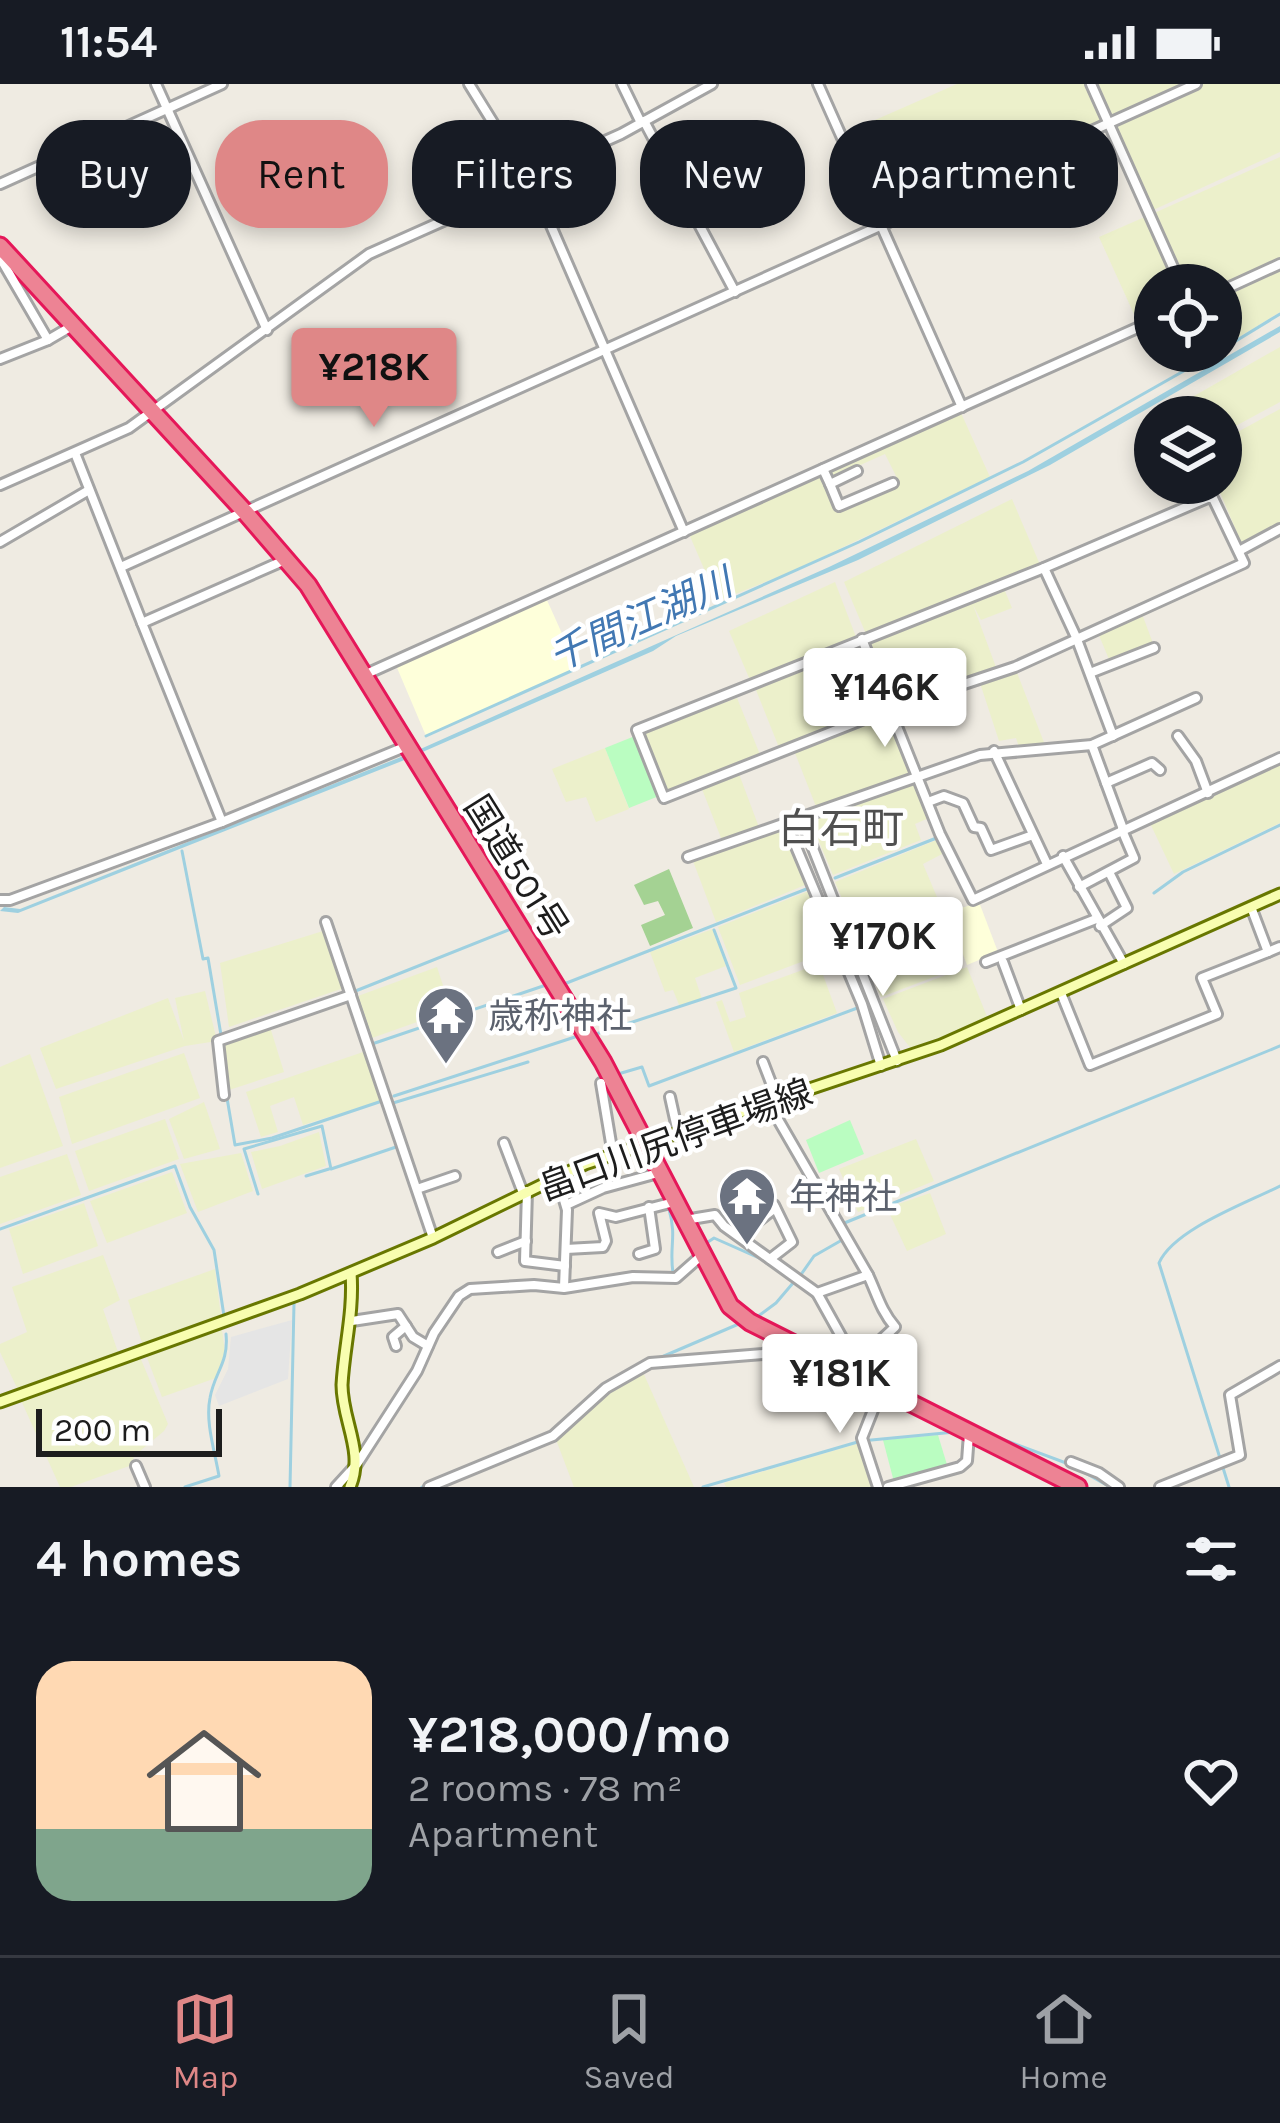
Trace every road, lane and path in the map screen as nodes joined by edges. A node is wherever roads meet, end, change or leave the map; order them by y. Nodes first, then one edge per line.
1 (156, 84) edge
2 (222, 84) edge
3 (469, 84) edge
4 (622, 84) edge
5 (712, 84) edge
6 (818, 84) edge
7 (1091, 84) edge
8 (1196, 84) edge
9 (167, 109) junction
10 (492, 120) edge
11 (641, 120) edge
12 (646, 120) edge
13 (834, 120) edge
14 (1106, 120) edge
15 (1117, 120) edge
16 (1118, 146) edge
17 (0, 184) edge
18 (426, 228) edge
19 (554, 228) edge
20 (700, 228) edge
21 (876, 228) edge
22 (881, 228) edge
23 (3, 257) edge
24 (1171, 264) edge
25 (1280, 264) edge
26 (1242, 281) edge
27 (735, 292) junction
28 (73, 325) junction
29 (1134, 329) edge
30 (267, 330) junction
31 (48, 340) junction
32 (604, 350) junction
33 (0, 359) edge
34 (962, 407) junction
35 (154, 413) junction
36 (75, 453) junction
37 (824, 469) junction
38 (857, 471) dead end
39 (893, 483) dead end
40 (830, 484) junction
41 (0, 485) edge
42 (89, 490) junction
43 (245, 512) junction
44 (1280, 529) edge
45 (684, 532) junction
46 (0, 542) edge
47 (1239, 551) junction
48 (287, 559) junction
49 (121, 567) junction
50 (1044, 568) junction
51 (142, 622) junction
52 (1076, 637) junction
53 (862, 639) junction
54 (1154, 648) dead end
55 (1090, 673) junction
56 (363, 676) junction
57 (1196, 698) dead end
58 (892, 708) junction
59 (1112, 736) junction
60 (1178, 736) dead end
61 (1092, 745) junction
62 (410, 751) junction
63 (994, 752) junction
64 (1280, 758) edge
65 (1160, 770) dead end
66 (919, 777) junction
67 (1106, 783) junction
68 (1208, 793) junction
69 (928, 802) junction
70 (801, 818) junction
71 (222, 822) junction
72 (786, 823) junction
73 (1122, 829) junction
74 (1033, 835) junction
75 (1064, 856) junction
76 (688, 857) dead end
77 (1047, 864) junction
78 (1109, 872) junction
79 (1079, 886) junction
80 (1280, 894) edge
81 (0, 900) edge
82 (1251, 907) junction
83 (326, 922) dead end
84 (1098, 923) junction
85 (1280, 947) edge
86 (1268, 952) junction
87 (986, 962) dead end
88 (1003, 962) dead end
89 (1124, 964) junction
90 (1060, 993) junction
91 (351, 995) junction
92 (1021, 1010) junction
93 (897, 1061) junction
94 (763, 1062) dead end
95 (881, 1066) junction
96 (602, 1083) dead end
97 (224, 1095) dead end
98 (670, 1097) dead end
99 (773, 1103) junction
100 (678, 1135) junction
101 (504, 1143) dead end
102 (644, 1146) junction
103 (613, 1155) junction
104 (659, 1173) junction
105 (455, 1176) dead end
106 (556, 1176) junction
107 (416, 1189) junction
108 (525, 1192) junction
109 (594, 1192) junction
110 (675, 1202) junction
111 (712, 1202) dead end
112 (566, 1205) junction
113 (649, 1207) junction
114 (598, 1214) junction
115 (715, 1215) junction
116 (685, 1220) junction
117 (739, 1236) junction
118 (433, 1238) junction
119 (526, 1240) junction
120 (566, 1249) junction
121 (498, 1252) dead end
122 (639, 1254) dead end
123 (703, 1254) junction
124 (770, 1258) junction
125 (565, 1266) junction
126 (351, 1273) junction
127 (868, 1275) junction
128 (565, 1285) junction
129 (817, 1293) junction
130 (352, 1321) junction
131 (406, 1327) junction
132 (791, 1342) junction
133 (396, 1346) dead end
134 (428, 1346) junction
135 (1280, 1366) edge
136 (859, 1370) junction
137 (882, 1389) junction
138 (0, 1402) edge
139 (969, 1432) junction
140 (1070, 1462) dead end
141 (357, 1463) junction
142 (136, 1466) dead end
143 (145, 1487) edge
144 (336, 1487) edge
145 (350, 1487) edge
146 (429, 1487) edge
147 (878, 1487) edge
148 (888, 1487) edge
149 (1078, 1487) edge
150 (1118, 1487) edge
151 (1160, 1487) edge

1 - 9 street
2 - 9 street
3 - 10 street
4 - 11 street
5 - 12 street
6 - 13 street
7 - 14 street
8 - 15 street
9 - 17 street
9 - 30 street
16 - 24 street
18 - 30 street
19 - 32 street
20 - 27 street
21 - 27 street
22 - 34 street
23 - 28 highway, 国道501号
23 - 31 street
25 - 26 street
27 - 32 street
28 - 31 street
28 - 35 highway, 国道501号
29 - 34 street
30 - 35 street
31 - 33 street
32 - 43 street
32 - 45 street
34 - 37 street
35 - 36 street
35 - 43 highway, 国道501号
36 - 41 street
36 - 42 street
37 - 40 street
37 - 45 street
38 - 40 street
39 - 40 street
42 - 46 street
42 - 49 street
43 - 48 highway, 国道501号
43 - 49 street
44 - 47 street
45 - 56 street
47 - 50 street
47 - 52 street
48 - 51 street
48 - 56 highway, 国道501号
49 - 51 street
50 - 52 street
50 - 53 street
51 - 71 street
52 - 55 street
52 - 58 street
53 - 58 street
53 - 58 street
54 - 55 street
55 - 59 street
56 - 62 highway, 国道501号
57 - 59 street
58 - 66 street
59 - 61 street
60 - 68 street
61 - 63 street
61 - 67 street
62 - 71 street
62 - 102 highway, 国道501号
63 - 66 street
63 - 74 street
64 - 68 street
65 - 67 street
66 - 69 street
66 - 70 street
67 - 73 street
68 - 73 street
69 - 74 street
69 - 77 street
70 - 72 street
70 - 93 street
71 - 81 street
72 - 76 street
72 - 95 street
73 - 75 street
73 - 78 street
74 - 77 street
75 - 77 street
75 - 79 street
78 - 79 street
78 - 84 street
79 - 84 street
80 - 82 main road, 畠口川尻停車場線
82 - 86 street
82 - 89 main road, 畠口川尻停車場線
83 - 91 street
84 - 87 street
84 - 89 street
85 - 86 street
86 - 90 street
88 - 92 street
89 - 90 main road, 畠口川尻停車場線
90 - 92 main road, 畠口川尻停車場線
91 - 97 street
91 - 107 street
92 - 93 main road, 畠口川尻停車場線
93 - 95 main road, 畠口川尻停車場線
94 - 99 street
95 - 99 main road, 畠口川尻停車場線
96 - 103 street
98 - 100 street
99 - 100 main road, 畠口川尻停車場線
99 - 127 street
100 - 102 main road, 畠口川尻停車場線
101 - 108 street
102 - 103 main road, 畠口川尻停車場線
102 - 104 highway, 国道501号
103 - 106 main road, 畠口川尻停車場線
104 - 109 street
104 - 110 highway, 国道501号
105 - 107 street
106 - 108 main road, 畠口川尻停車場線
106 - 112 street
107 - 118 street
108 - 118 main road, 畠口川尻停車場線
108 - 119 street
109 - 112 street
109 - 114 street
110 - 113 street
110 - 116 highway, 国道501号
111 - 115 street
112 - 120 street
113 - 114 street
113 - 122 street
114 - 120 street
115 - 116 street
115 - 117 street
116 - 123 highway, 国道501号
117 - 124 street
117 - 124 street
118 - 126 main road, 畠口川尻停車場線
119 - 121 street
119 - 125 street
120 - 125 street
123 - 128 street
123 - 132 highway, 国道501号
124 - 129 street
125 - 128 street
126 - 130 main road
126 - 138 main road, 畠口川尻停車場線
127 - 129 street
127 - 136 street
128 - 134 street
129 - 136 street
130 - 131 street
130 - 141 main road
131 - 133 street
131 - 134 street
132 - 136 highway, 国道501号
132 - 146 street
134 - 141 street
135 - 151 street
136 - 137 highway, 国道501号
137 - 139 highway, 国道501号
137 - 147 street
139 - 148 street
139 - 149 highway, 国道501号
140 - 150 street
141 - 144 street
141 - 145 main road
142 - 143 street

